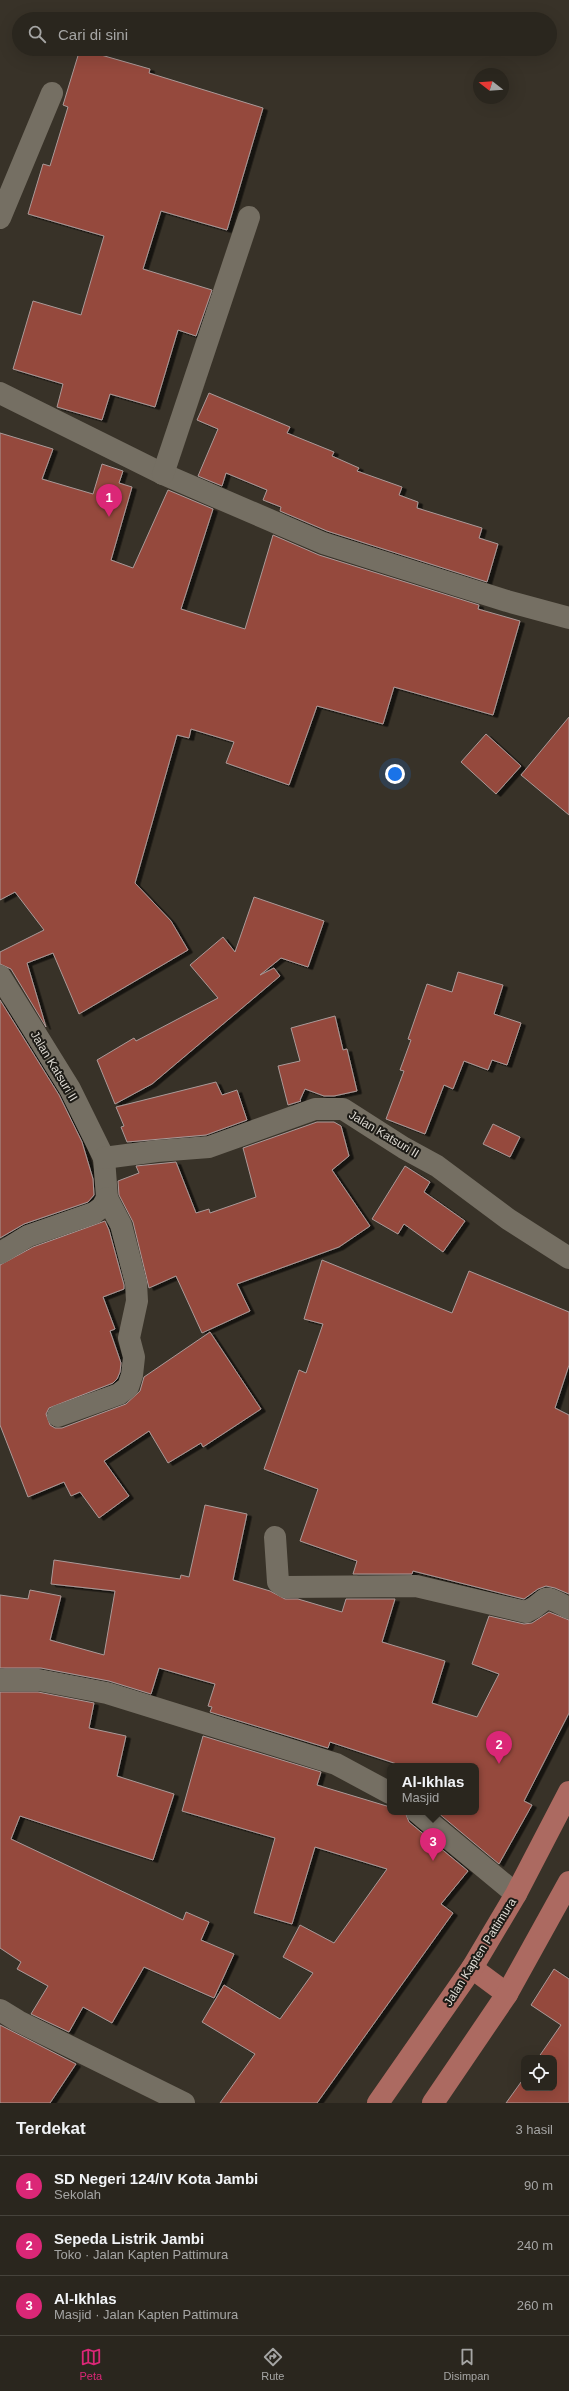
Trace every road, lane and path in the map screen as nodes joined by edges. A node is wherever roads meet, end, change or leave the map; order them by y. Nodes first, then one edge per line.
1 (52, 94) dead end
2 (249, 217) dead end
3 (0, 218) edge
4 (0, 393) edge
5 (163, 474) junction
6 (569, 618) edge
7 (0, 976) edge
8 (104, 1158) junction
9 (107, 1198) junction
10 (0, 1253) edge
11 (569, 1258) edge
12 (58, 1416) dead end
13 (275, 1537) dead end
14 (569, 1608) edge
15 (0, 1680) edge
16 (387, 1791) edge
17 (569, 1792) edge
18 (421, 1815) edge
19 (569, 1882) edge
20 (516, 1894) junction
21 (472, 1968) junction
22 (507, 1994) junction
23 (0, 2010) edge
24 (184, 2103) edge
25 (378, 2103) edge
26 (433, 2103) edge

1 - 3 street
2 - 5 street
4 - 5 street
5 - 6 street
7 - 8 street, Jalan Katsuri II
8 - 9 street, Jalan Katsuri II
8 - 11 street, Jalan Katsuri II
9 - 10 street
9 - 12 street
13 - 14 street
15 - 16 street
17 - 20 main road, Jalan Kapten Pattimura
18 - 20 street
19 - 22 main road
20 - 21 main road, Jalan Kapten Pattimura
21 - 22 main road
21 - 25 main road, Jalan Kapten Pattimura
22 - 26 main road
23 - 24 street

